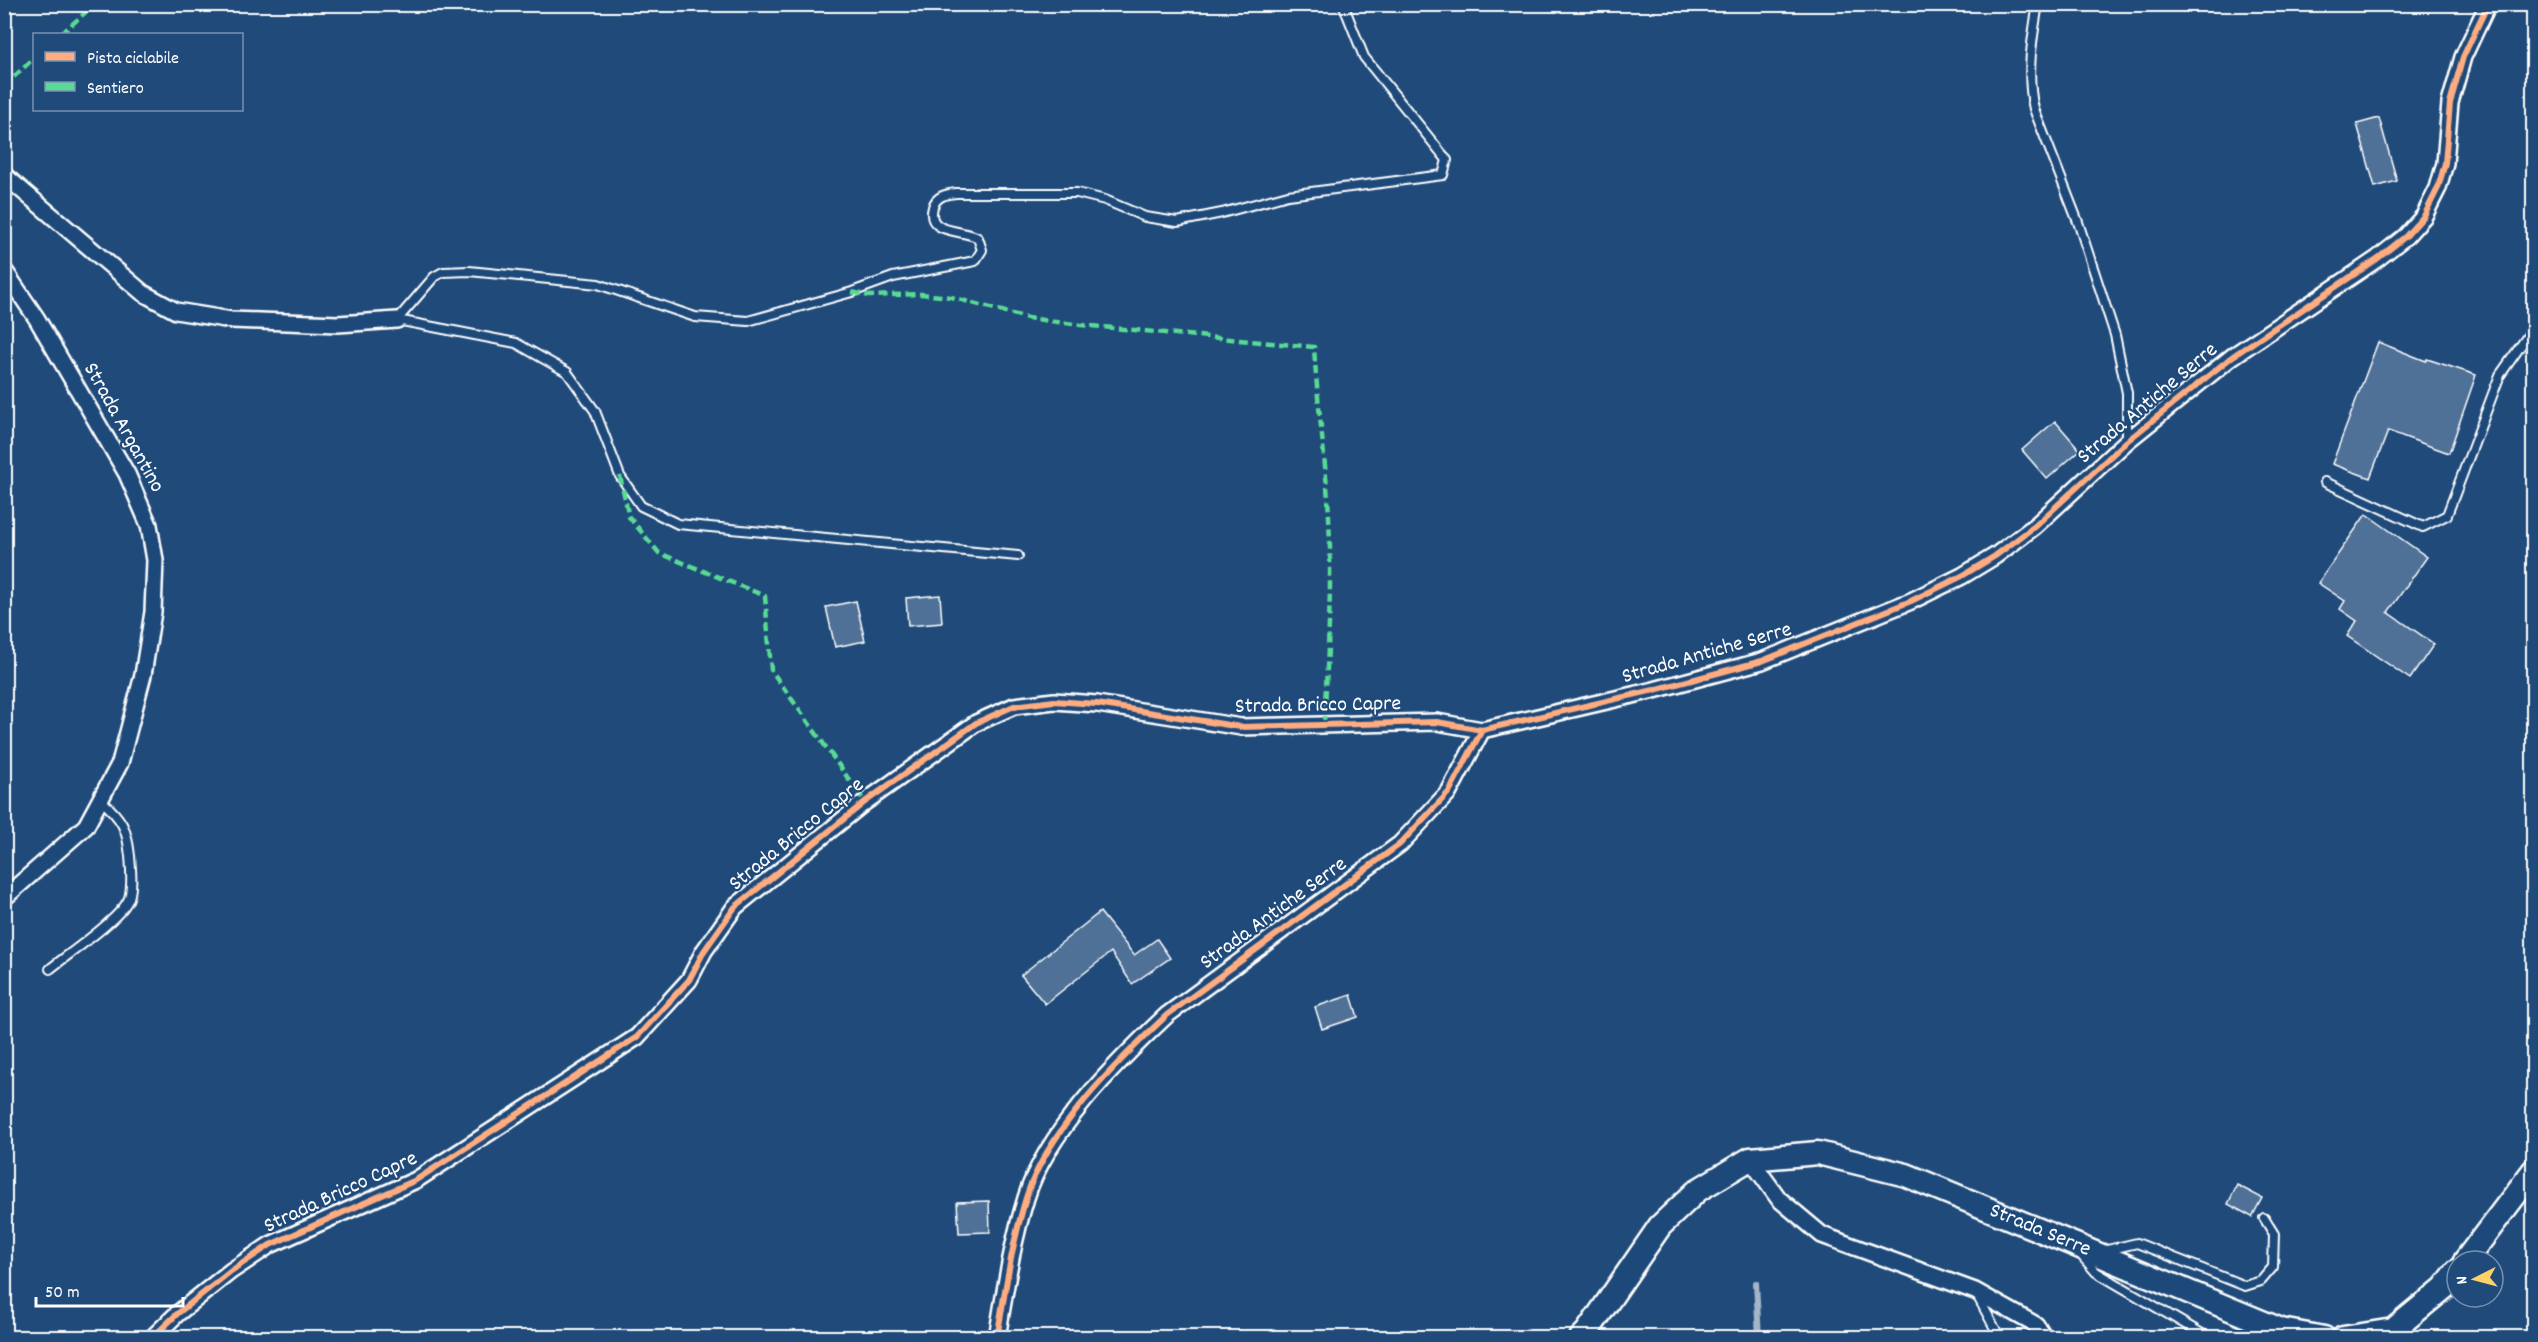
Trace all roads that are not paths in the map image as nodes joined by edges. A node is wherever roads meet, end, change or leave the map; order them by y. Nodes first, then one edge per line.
1 (1343, 4) edge
2 (2038, 4) edge
3 (2488, 4) edge
4 (4, 175) edge
5 (4, 270) edge
6 (397, 320) junction
7 (2534, 327) edge
8 (2127, 441) junction
9 (2325, 482) dead end
10 (1018, 556) dead end
11 (1482, 730) junction
12 (101, 800) junction
13 (4, 898) edge
14 (50, 969) dead end
15 (1750, 1159) junction
16 (2534, 1170) edge
17 (2264, 1218) dead end
18 (2070, 1242) junction
19 (2473, 1249) edge
20 (2097, 1253) junction
21 (2445, 1287) edge
22 (1975, 1291) junction
23 (152, 1338) edge
24 (997, 1338) edge
25 (1581, 1338) edge
26 (2000, 1338) edge
27 (2044, 1338) edge
28 (2209, 1338) edge
29 (2324, 1338) edge
30 (2343, 1338) edge

1 - 6 lane
2 - 8 lane
3 - 8 street, Strada Antiche Serre
4 - 6 street
5 - 12 street, Strada Argantino
6 - 10 lane
7 - 9 lane
8 - 11 street, Strada Antiche Serre
11 - 23 street, Strada Bricco Capre
11 - 24 street, Strada Antiche Serre
12 - 13 street, Strada Argantino
12 - 14 lane
15 - 18 main road, Strada Serre
15 - 22 street
15 - 25 main road, Strada Serre
16 - 19 main road
17 - 20 lane
18 - 20 main road, Strada Serre
18 - 28 lane
20 - 29 main road, Strada Serre
21 - 30 main road
22 - 26 lane
22 - 27 street

